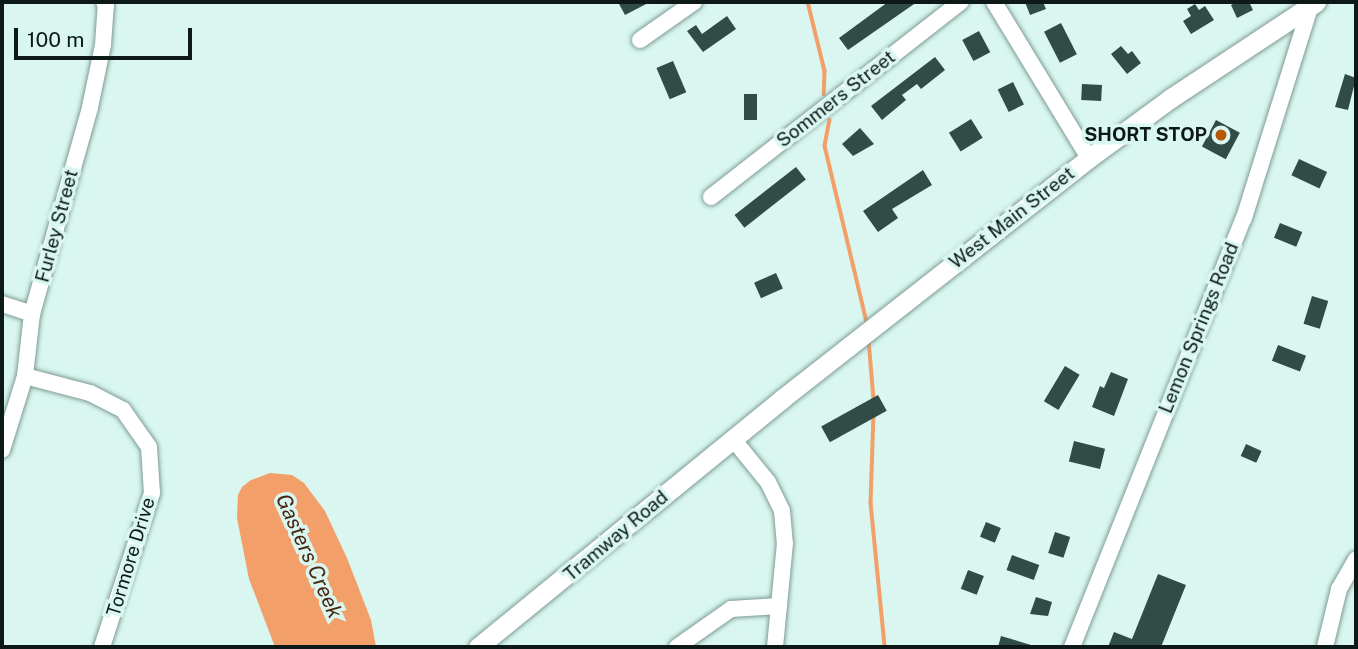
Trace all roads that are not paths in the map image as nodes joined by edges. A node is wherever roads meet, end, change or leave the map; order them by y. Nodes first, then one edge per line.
1 (104, 2) edge
2 (694, 2) edge
3 (961, 2) edge
4 (994, 2) edge
5 (1314, 3) edge
6 (640, 40) dead end
7 (1089, 158) junction
8 (712, 197) dead end
9 (2, 304) edge
10 (33, 314) junction
11 (24, 376) junction
12 (753, 423) joint
13 (733, 439) junction
14 (2, 450) edge
15 (1356, 561) edge
16 (779, 606) junction
17 (108, 645) edge
18 (484, 646) edge
19 (677, 647) edge
20 (775, 647) edge
21 (1072, 647) edge
22 (1325, 647) edge

1 - 10 street, Furley Street
2 - 6 street
3 - 8 street, Sommers Street
4 - 7 street
5 - 7 main road, West Main Street
5 - 21 street, Lemon Springs Road
7 - 12 main road, West Main Street
9 - 10 street
10 - 11 street, Furley Street
11 - 14 street, Furley Street
11 - 17 street, Tormore Drive
12 - 13 main road, Tramway Road
13 - 16 street
13 - 18 main road, Tramway Road
15 - 22 street
16 - 19 street
16 - 20 street

